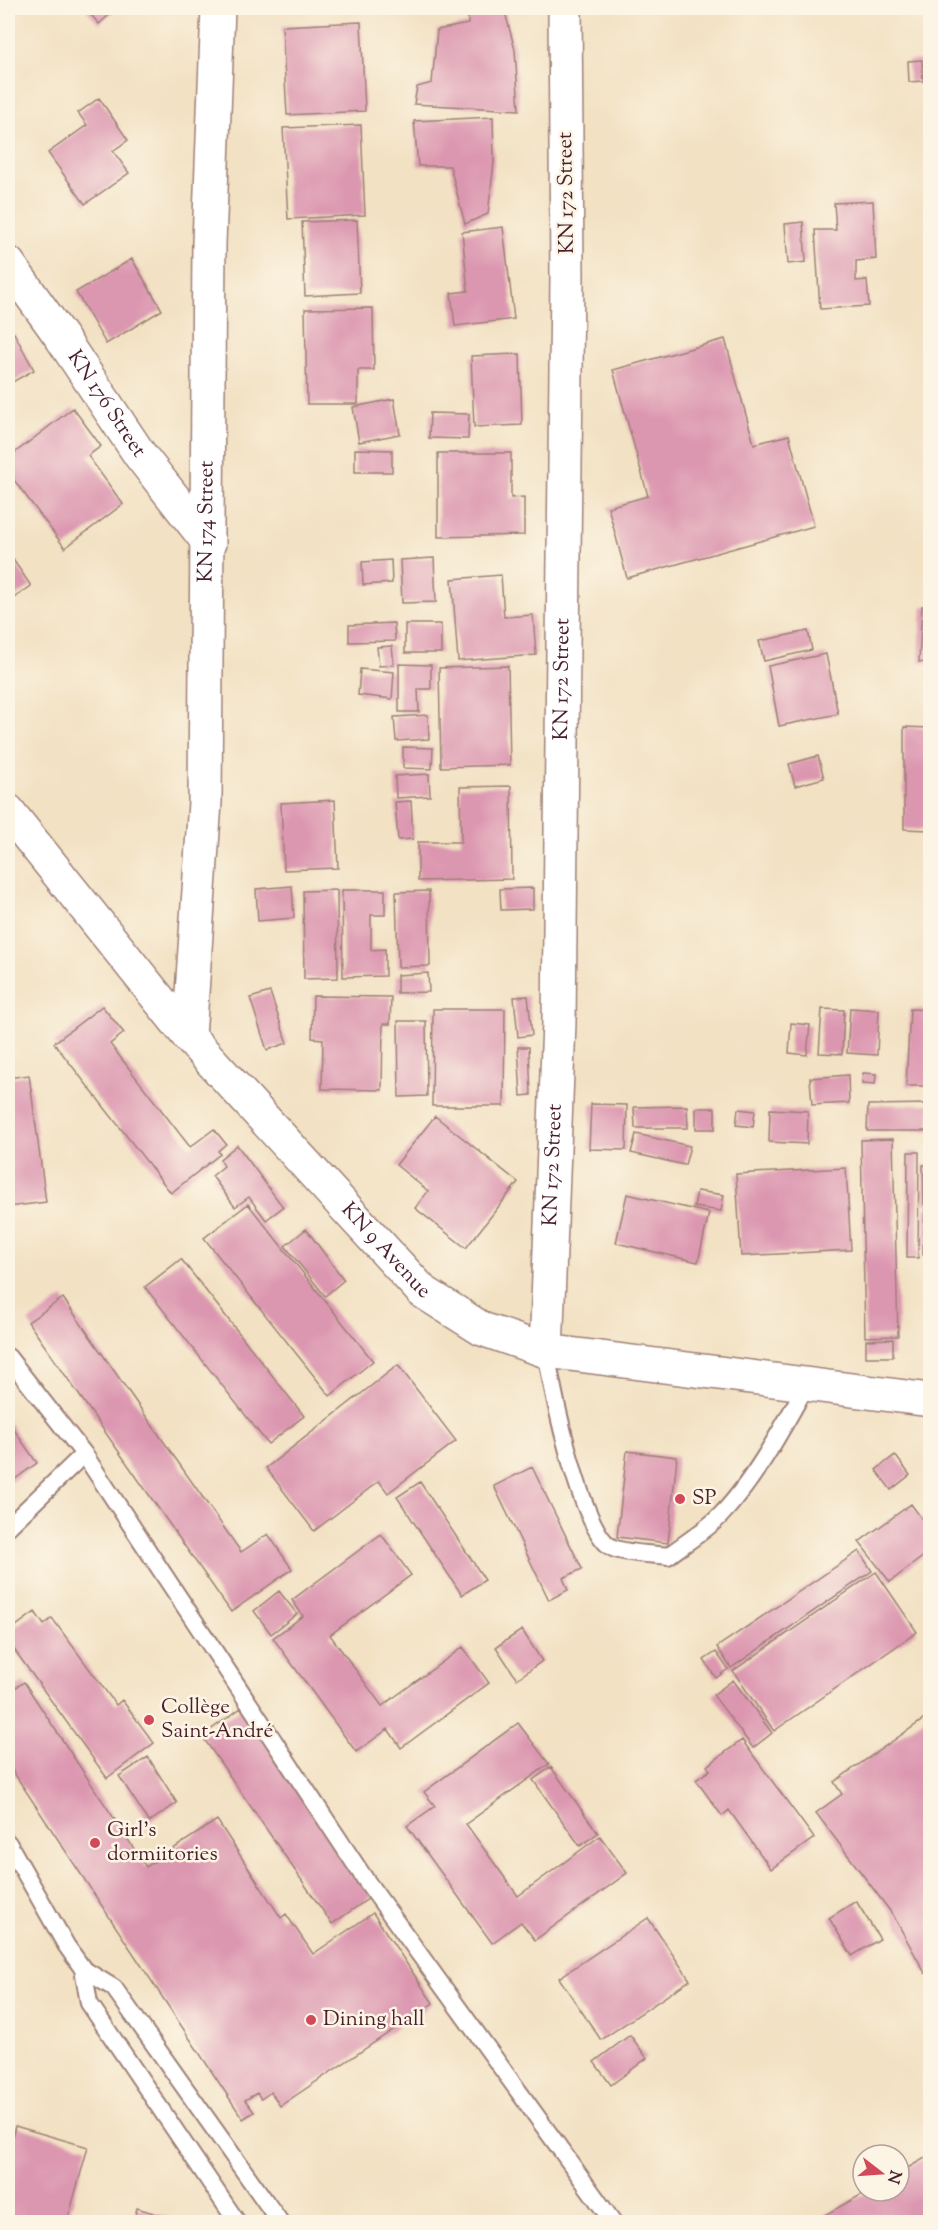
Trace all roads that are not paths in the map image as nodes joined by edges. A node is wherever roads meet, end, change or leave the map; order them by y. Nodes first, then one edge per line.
1 (218, 8) edge
2 (565, 8) edge
3 (8, 263) edge
4 (209, 543) junction
5 (8, 811) edge
6 (189, 1036) junction
7 (546, 1351) junction
8 (8, 1357) edge
9 (807, 1384) junction
10 (930, 1400) edge
11 (84, 1454) junction
12 (8, 1527) edge
13 (8, 1843) edge
14 (83, 1969) junction
15 (237, 2223) edge
16 (280, 2223) edge
17 (613, 2223) edge

1 - 4 street, KN 174 Street
2 - 7 street, KN 172 Street
3 - 4 street, KN 176 Street
4 - 6 street, KN 174 Street
5 - 6 street, KN 9 Avenue
6 - 7 street, KN 9 Avenue
7 - 9 street, KN 9 Avenue
7 - 9 lane
8 - 11 lane
9 - 10 street, KN 9 Avenue
11 - 12 lane
11 - 17 lane
13 - 14 lane
14 - 15 lane
14 - 16 lane

